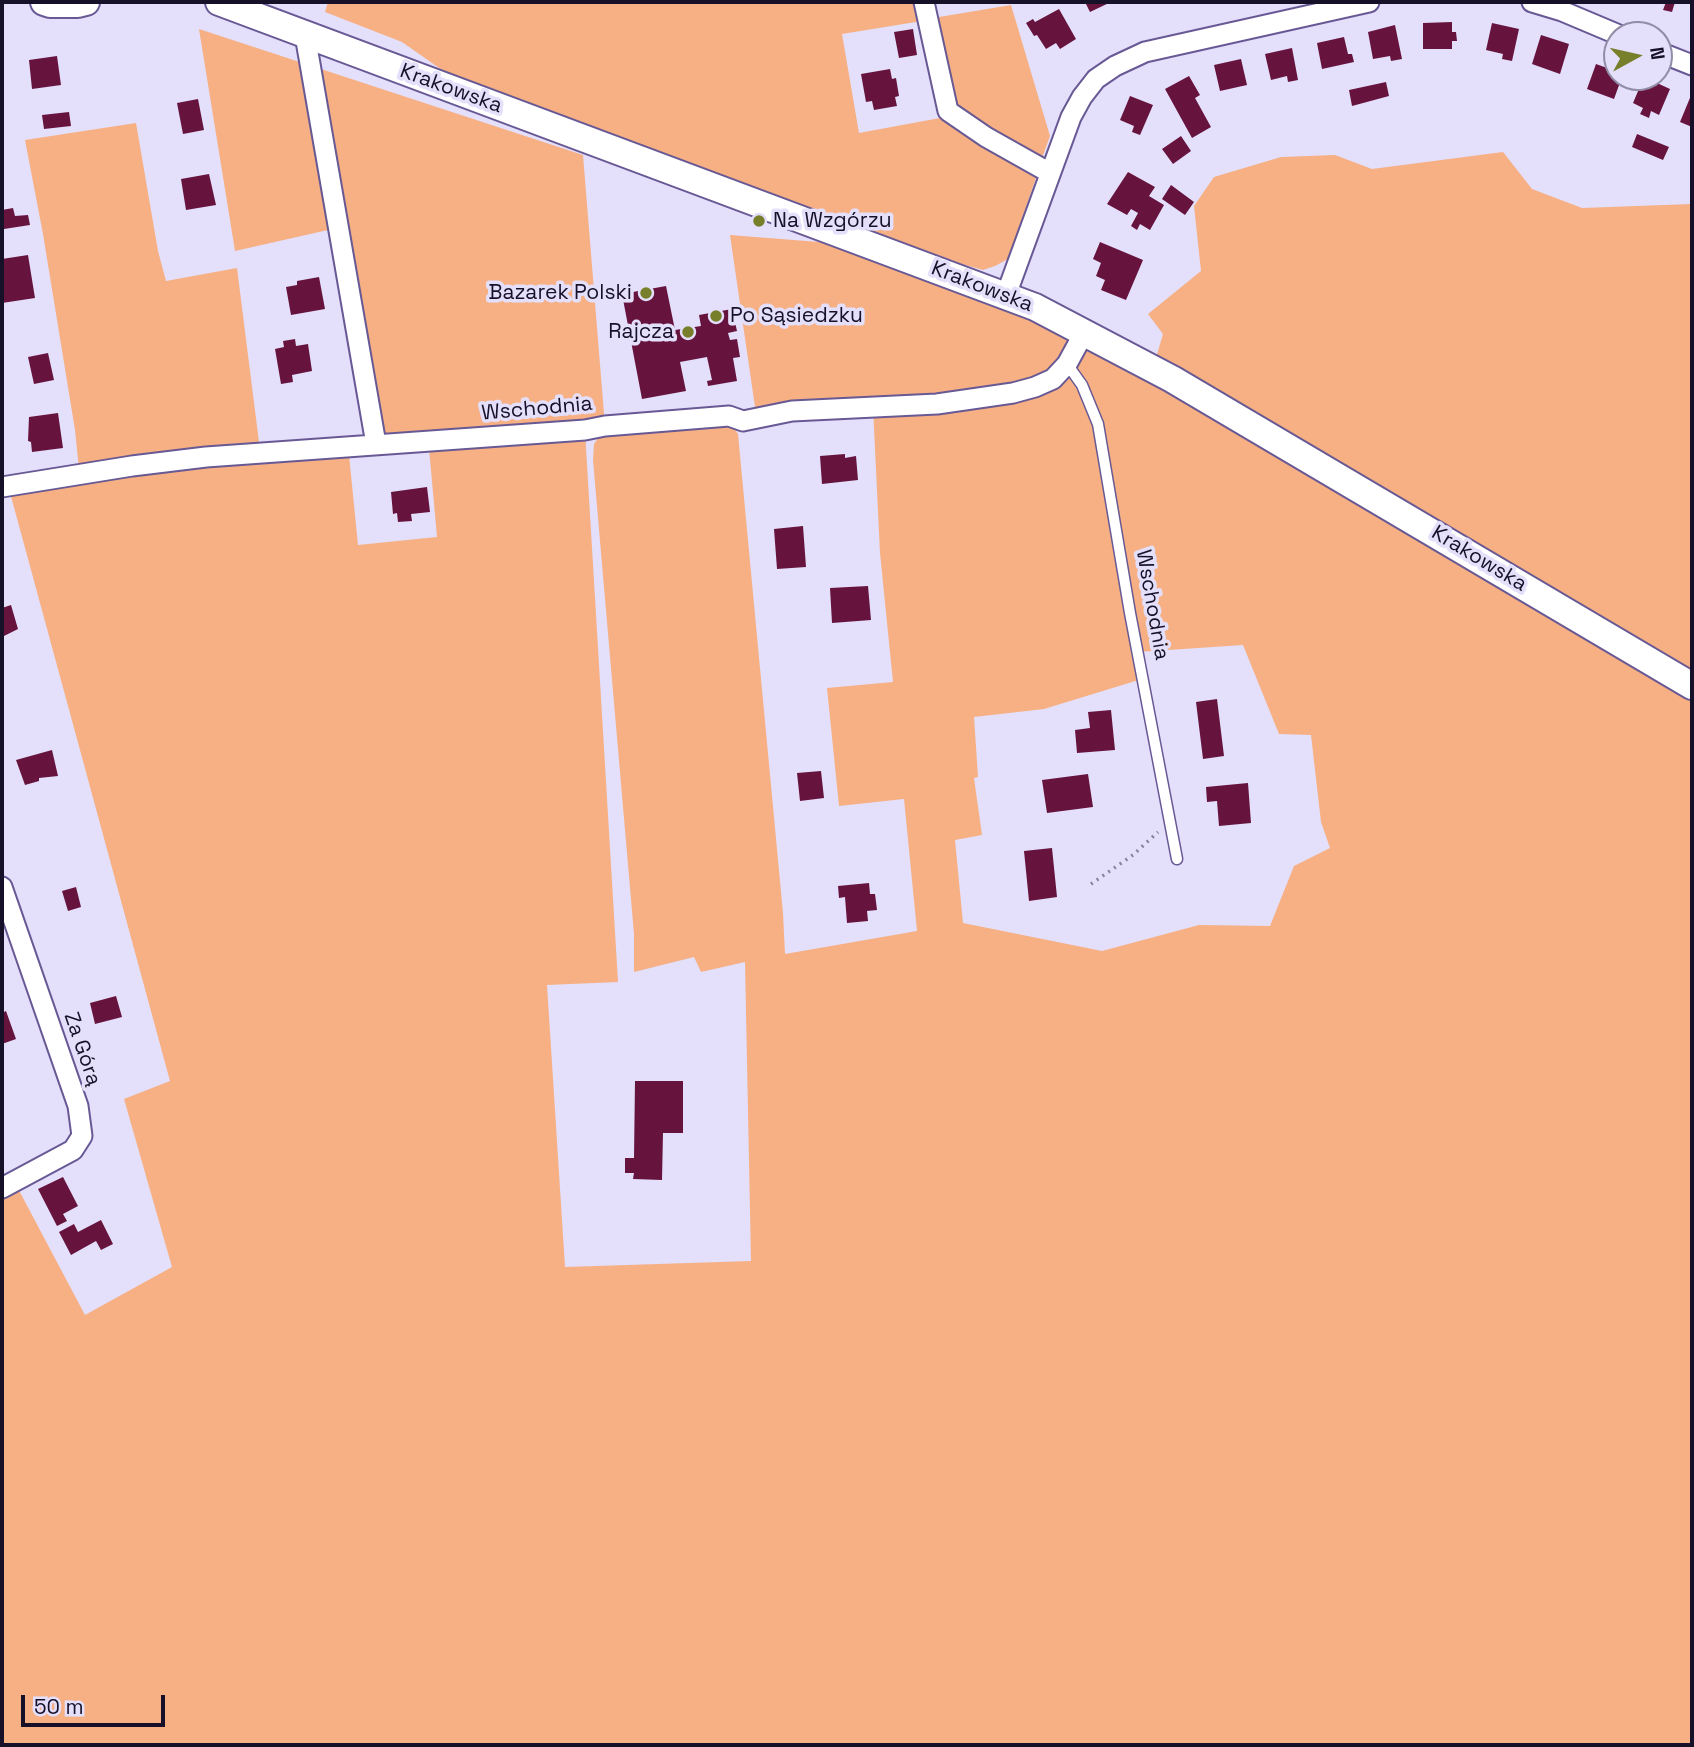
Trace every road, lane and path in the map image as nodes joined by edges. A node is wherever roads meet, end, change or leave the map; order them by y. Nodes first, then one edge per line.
1 (44, 2) edge
2 (86, 2) edge
3 (219, 2) edge
4 (924, 2) edge
5 (1369, 2) edge
6 (1532, 2) edge
7 (1564, 7) edge
8 (1603, 27) edge
9 (305, 35) junction
10 (1673, 57) edge
11 (1692, 65) edge
12 (1050, 173) junction
13 (1006, 295) junction
14 (1085, 331) junction
15 (1067, 364) junction
16 (376, 444) junction
17 (2, 487) edge
18 (1692, 686) edge
19 (1169, 820) junction
20 (1177, 859) dead end
21 (1091, 884) dead end
22 (2, 887) edge
23 (2, 1188) edge

1 - 2 main road
3 - 9 main road, Krakowska
4 - 12 street
5 - 12 street
6 - 7 street
7 - 8 street
9 - 13 main road, Krakowska
9 - 16 street
10 - 11 street
12 - 13 street
13 - 14 main road, Krakowska
14 - 15 street, Wschodnia
14 - 18 main road, Krakowska
15 - 16 street, Wschodnia
15 - 19 lane, Wschodnia
16 - 17 street, Wschodnia
19 - 20 lane, Wschodnia
19 - 21 path
22 - 23 street, Za Górą

